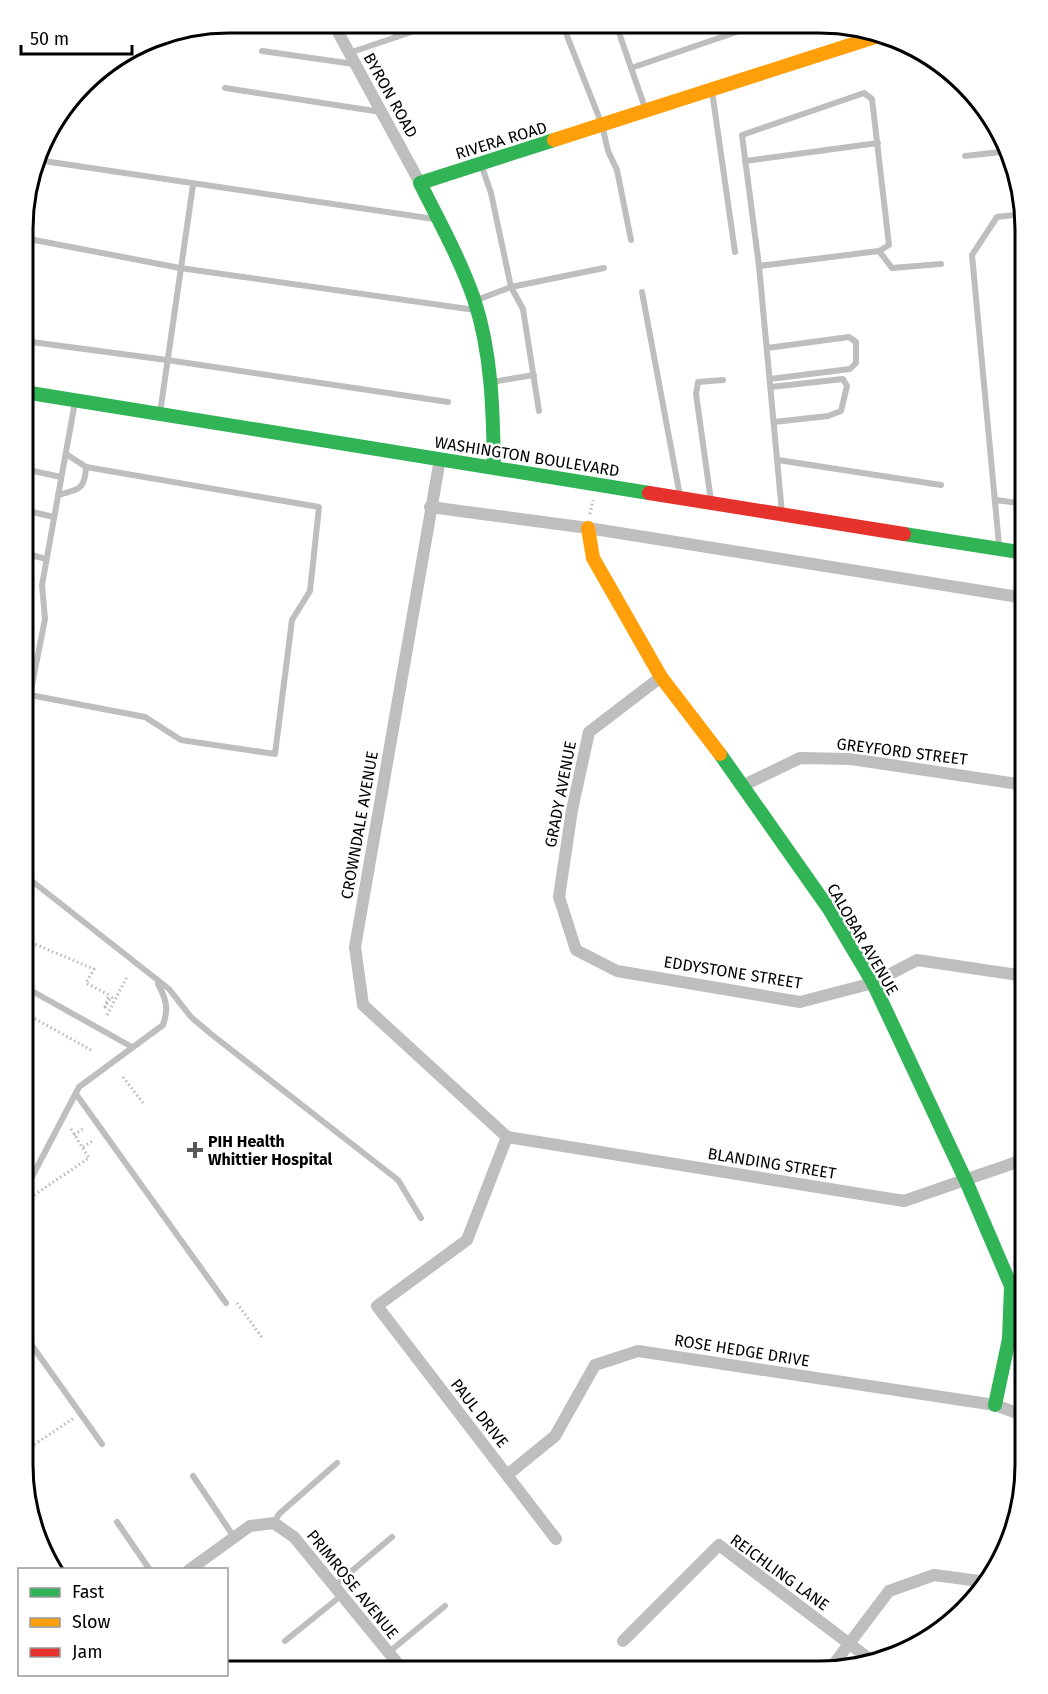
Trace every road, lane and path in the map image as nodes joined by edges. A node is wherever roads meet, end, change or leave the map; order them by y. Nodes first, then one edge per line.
1 (338, 33) edge
2 (395, 33) edge
3 (409, 33) edge
4 (566, 33) edge
5 (619, 33) edge
6 (734, 33) edge
7 (397, 37) junction
8 (854, 37) edge
9 (867, 40) edge
10 (856, 43) junction
11 (262, 51) dead end
12 (352, 58) junction
13 (631, 68) junction
14 (225, 88) dead end
15 (712, 91) junction
16 (646, 111) junction
17 (381, 112) junction
18 (602, 125) junction
19 (878, 142) junction
20 (999, 152) edge
21 (965, 156) dead end
22 (45, 161) edge
23 (745, 161) junction
24 (481, 164) junction
25 (420, 183) junction
26 (193, 184) junction
27 (1014, 215) edge
28 (438, 219) junction
29 (33, 240) edge
30 (631, 240) dead end
31 (879, 251) junction
32 (735, 252) dead end
33 (941, 264) dead end
34 (759, 266) junction
35 (180, 268) junction
36 (604, 268) dead end
37 (510, 286) junction
38 (642, 292) dead end
39 (475, 306) junction
40 (33, 342) edge
41 (767, 348) junction
42 (166, 360) junction
43 (534, 375) junction
44 (770, 379) junction
45 (723, 380) dead end
46 (489, 383) junction
47 (771, 387) junction
48 (33, 393) edge
49 (75, 400) junction
50 (448, 402) dead end
51 (539, 411) dead end
52 (160, 414) junction
53 (774, 422) junction
54 (66, 454) junction
55 (440, 459) junction
56 (778, 460) junction
57 (86, 467) junction
58 (494, 467) junction
59 (33, 471) edge
60 (61, 477) junction
61 (596, 483) junction
62 (941, 485) dead end
63 (58, 495) junction
64 (680, 497) junction
65 (996, 500) junction
66 (711, 502) junction
67 (1015, 503) edge
68 (430, 507) junction
69 (33, 512) edge
70 (782, 513) junction
71 (54, 518) junction
72 (588, 528) junction
73 (999, 549) junction
74 (1015, 551) edge
75 (33, 555) edge
76 (46, 559) junction
77 (1015, 596) edge
78 (661, 677) junction
79 (33, 680) edge
80 (33, 696) edge
81 (1015, 784) edge
82 (744, 785) junction
83 (33, 882) edge
84 (33, 943) edge
85 (576, 950) joint
86 (1015, 975) edge
87 (128, 977) dead end
88 (158, 983) junction
89 (873, 983) junction
90 (33, 992) edge
91 (115, 999) junction
92 (107, 1015) dead end
93 (33, 1018) edge
94 (132, 1047) junction
95 (91, 1050) dead end
96 (123, 1077) dead end
97 (76, 1094) junction
98 (142, 1103) dead end
99 (84, 1128) dead end
100 (71, 1129) dead end
101 (74, 1134) junction
102 (507, 1137) junction
103 (94, 1140) dead end
104 (83, 1147) junction
105 (1015, 1163) edge
106 (33, 1175) edge
107 (966, 1181) junction
108 (34, 1195) dead end
109 (421, 1218) dead end
110 (226, 1303) dead end
111 (33, 1347) edge
112 (995, 1405) junction
113 (1015, 1412) edge
114 (76, 1416) dead end
115 (102, 1444) dead end
116 (33, 1445) edge
117 (336, 1463) dead end
118 (507, 1475) junction
119 (193, 1476) dead end
120 (117, 1522) dead end
121 (274, 1523) junction
122 (392, 1537) dead end
123 (234, 1538) junction
124 (556, 1539) dead end
125 (149, 1568) edge
126 (190, 1568) edge
127 (976, 1581) edge
128 (338, 1591) junction
129 (445, 1606) dead end
130 (285, 1641) dead end
131 (623, 1641) dead end
132 (850, 1644) junction
133 (388, 1653) junction
134 (864, 1655) edge
135 (838, 1660) edge
136 (395, 1661) edge

1 - 12 street, BYRON ROAD
2 - 7 lane
3 - 7 lane
4 - 18 lane
5 - 13 lane
6 - 13 lane
7 - 12 lane
8 - 10 lane
9 - 10 street, RIVERA ROAD
10 - 15 street, RIVERA ROAD
11 - 12 lane
12 - 17 street, BYRON ROAD
13 - 16 lane
14 - 17 lane
15 - 16 street, RIVERA ROAD
15 - 32 lane
16 - 18 street, RIVERA ROAD
17 - 25 street, BYRON ROAD
18 - 24 street, RIVERA ROAD
18 - 30 lane
19 - 23 lane
19 - 23 lane
19 - 31 lane
20 - 21 lane
22 - 26 lane
23 - 34 lane
24 - 25 street, RIVERA ROAD
24 - 37 lane
25 - 28 street
26 - 28 lane
26 - 35 lane
27 - 65 lane
28 - 39 street
29 - 35 lane
31 - 33 lane
31 - 34 lane
34 - 41 lane
35 - 39 lane
35 - 42 lane
36 - 37 lane
37 - 39 lane
37 - 43 lane
38 - 64 lane
39 - 46 street
40 - 42 lane
41 - 44 lane
41 - 44 lane
42 - 50 lane
42 - 52 lane
43 - 46 lane
43 - 51 lane
44 - 47 lane
45 - 66 lane
46 - 58 street
47 - 53 lane
47 - 53 lane
48 - 49 street, WASHINGTON BOULEVARD
49 - 52 street, WASHINGTON BOULEVARD
49 - 54 lane
52 - 55 street, WASHINGTON BOULEVARD
53 - 56 lane
54 - 57 lane
54 - 60 lane
55 - 58 street, WASHINGTON BOULEVARD
55 - 68 street, CROWNDALE AVENUE
56 - 62 lane
56 - 70 lane
57 - 63 lane
57 - 80 lane
58 - 61 street, WASHINGTON BOULEVARD
59 - 60 lane
60 - 63 lane
61 - 64 street, WASHINGTON BOULEVARD
61 - 72 path
63 - 71 lane
64 - 66 street, WASHINGTON BOULEVARD
65 - 67 lane
65 - 73 lane
66 - 70 street, WASHINGTON BOULEVARD
68 - 72 street
68 - 102 street, CROWNDALE AVENUE
69 - 71 lane
70 - 73 street, WASHINGTON BOULEVARD
71 - 76 lane
72 - 77 street
72 - 78 street, CALOBAR AVENUE
73 - 74 street, WASHINGTON BOULEVARD
75 - 76 lane
76 - 79 lane
78 - 82 street, CALOBAR AVENUE
78 - 85 street, GRADY AVENUE
81 - 82 street, GREYFORD STREET
82 - 89 street, CALOBAR AVENUE
83 - 88 lane
84 - 91 path
85 - 89 street, EDDYSTONE STREET
86 - 89 street, EDDYSTONE STREET
87 - 91 path
88 - 94 lane
88 - 109 lane
89 - 107 street, CALOBAR AVENUE
90 - 94 lane
91 - 92 path
93 - 95 path
94 - 97 lane
96 - 98 path
97 - 106 lane
97 - 110 lane
99 - 101 path
100 - 101 path
101 - 104 path
102 - 107 street, BLANDING STREET
102 - 118 street, PAUL DRIVE
103 - 104 path
104 - 108 path
105 - 107 street, BLANDING STREET
107 - 112 street, CALOBAR AVENUE
111 - 115 lane
112 - 113 street, ROSE HEDGE DRIVE
112 - 118 street, ROSE HEDGE DRIVE
114 - 116 path
117 - 121 lane
118 - 124 street, PAUL DRIVE
119 - 123 lane
120 - 125 lane
121 - 123 street
121 - 128 street, PRIMROSE AVENUE
122 - 128 lane
123 - 126 street
127 - 132 street
128 - 130 lane
128 - 133 street, PRIMROSE AVENUE
129 - 133 lane
131 - 132 street, REICHLING LANE
132 - 134 street, REICHLING LANE
132 - 135 street
133 - 136 street, PRIMROSE AVENUE

